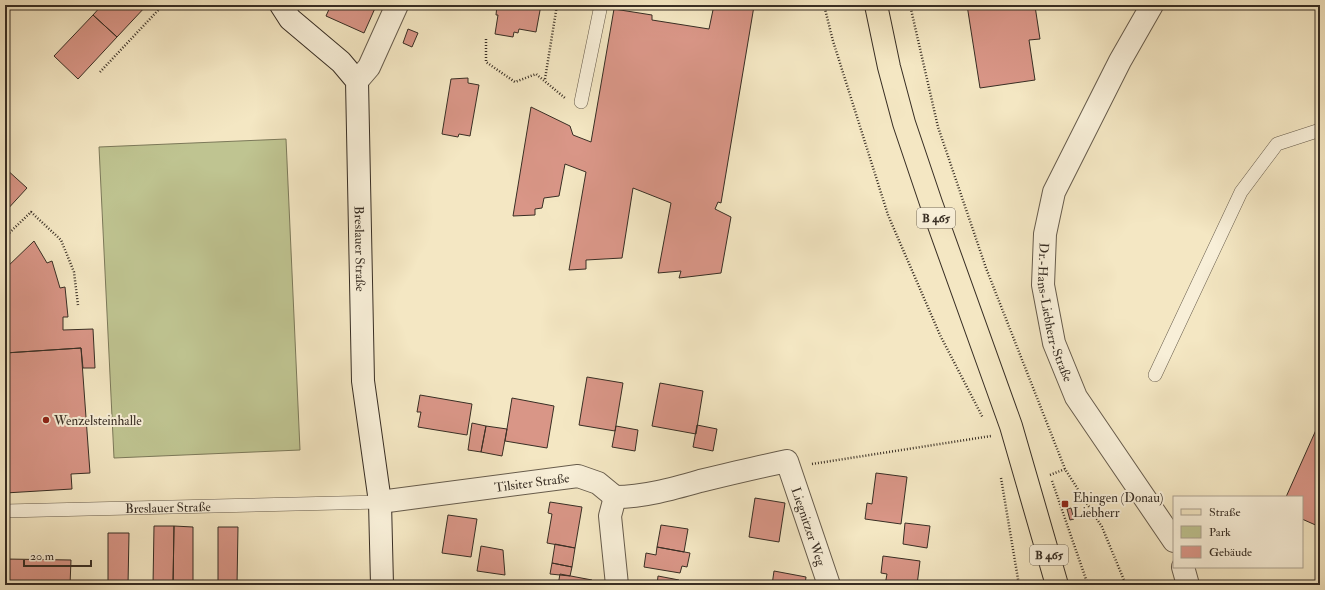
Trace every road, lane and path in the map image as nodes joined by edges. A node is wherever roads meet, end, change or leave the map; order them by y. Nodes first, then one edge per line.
1 (163, 5) edge
2 (281, 5) edge
3 (397, 5) edge
4 (557, 5) edge
5 (601, 5) edge
6 (824, 5) edge
7 (876, 5) edge
8 (910, 5) edge
9 (1152, 5) edge
10 (486, 39) dead end
11 (100, 72) dead end
12 (544, 80) junction
13 (357, 81) junction
14 (581, 102) joint
15 (1320, 130) edge
16 (5, 237) edge
17 (78, 305) dead end
18 (1156, 374) dead end
19 (985, 422) dead end
20 (988, 429) dead end
21 (992, 436) junction
22 (993, 443) dead end
23 (790, 468) junction
24 (1065, 469) junction
25 (999, 470) dead end
26 (615, 497) junction
27 (380, 502) junction
28 (5, 511) edge
29 (1173, 540) edge
30 (1182, 568) edge
31 (382, 585) edge
32 (617, 585) edge
33 (829, 585) edge
34 (1019, 585) edge
35 (1057, 585) edge
36 (1088, 585) edge
37 (1126, 585) edge
38 (1188, 585) edge

1 - 11 path
2 - 13 street
3 - 13 street
4 - 12 path
5 - 14 lane
6 - 19 path
7 - 35 main road, B 465
8 - 24 path
9 - 29 street, Dr.-Hans-Liebherr-Straße
10 - 12 path
12 - 14 path
13 - 27 street, Breslauer Straße
15 - 18 lane
16 - 17 path
20 - 21 path
21 - 22 path
21 - 23 path
23 - 26 street
23 - 33 street, Liegnitzer Weg
24 - 36 path
24 - 37 path
25 - 34 path
26 - 27 street, Tilsiter Straße
26 - 32 street
27 - 28 lane, Breslauer Straße
27 - 31 street, Breslauer Straße
30 - 38 street

